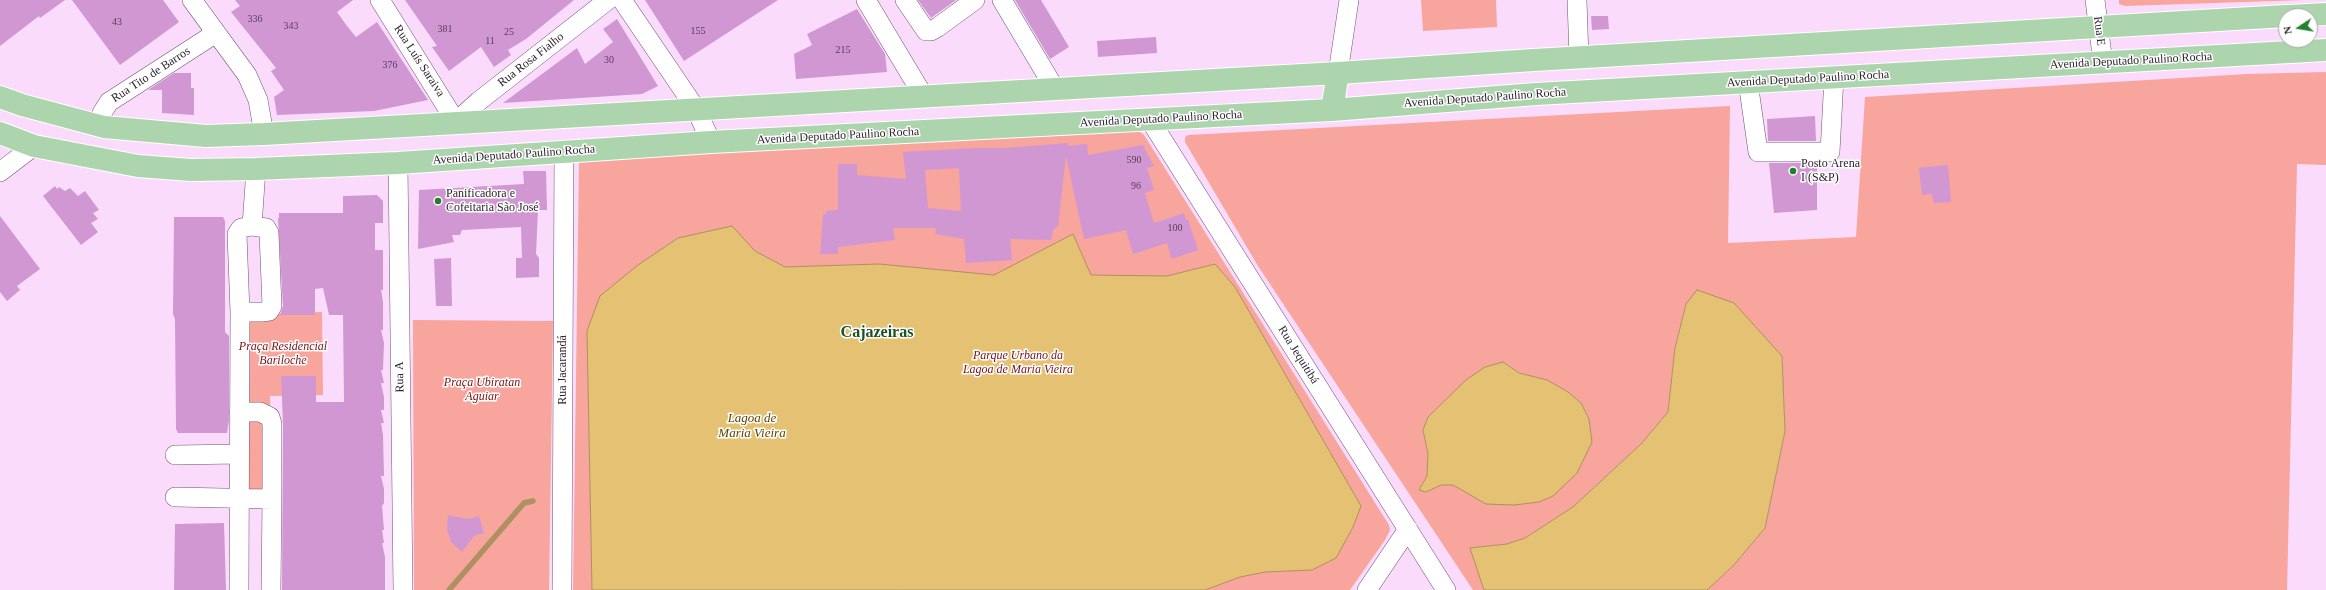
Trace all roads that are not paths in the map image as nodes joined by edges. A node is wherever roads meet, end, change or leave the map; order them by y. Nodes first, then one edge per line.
1 (192, 0) edge
2 (380, 0) edge
3 (608, 0) edge
4 (622, 0) edge
5 (866, 0) edge
6 (905, 0) edge
7 (975, 0) edge
8 (1002, 0) edge
9 (1349, 0) edge
10 (1577, 0) edge
11 (2095, 0) edge
12 (2278, 17) edge
13 (2099, 28) junction
14 (216, 33) junction
15 (2326, 50) edge
16 (1579, 58) junction
17 (2103, 62) junction
18 (1338, 73) junction
19 (1834, 78) junction
20 (1748, 82) junction
21 (1055, 89) junction
22 (0, 97) edge
23 (924, 97) junction
24 (696, 109) junction
25 (1332, 110) junction
26 (1150, 120) junction
27 (456, 122) junction
28 (104, 127) junction
29 (0, 133) edge
30 (264, 134) junction
31 (711, 142) junction
32 (34, 146) junction
33 (564, 151) junction
34 (398, 163) junction
35 (256, 169) junction
36 (0, 172) edge
37 (252, 226) junction
38 (240, 312) junction
39 (239, 412) junction
40 (239, 454) junction
41 (175, 455) dead end
42 (175, 497) dead end
43 (240, 498) junction
44 (272, 499) junction
45 (1408, 529) junction
46 (239, 590) edge
47 (270, 590) edge
48 (403, 590) edge
49 (562, 590) edge
50 (1367, 590) edge
51 (1446, 590) edge

1 - 14 street
2 - 27 street, Rua Luís Saraiva
3 - 27 street, Rua Rosa Fialho
4 - 24 street
5 - 23 street
6 - 7 street
8 - 21 street
9 - 18 street
10 - 16 street
11 - 13 street, Rua E
12 - 13 main road
13 - 16 main road
13 - 17 street, Rua E
14 - 28 street, Rua Tito de Barros
14 - 30 street
15 - 17 main road, Avenida Deputado Paulino Rocha
16 - 18 main road
17 - 19 main road, Avenida Deputado Paulino Rocha
18 - 21 main road
18 - 25 main road
19 - 20 main road, Avenida Deputado Paulino Rocha
19 - 20 street
20 - 25 main road, Avenida Deputado Paulino Rocha
21 - 23 main road
22 - 28 main road
23 - 24 main road
24 - 27 main road
24 - 31 street
25 - 26 main road, Avenida Deputado Paulino Rocha
26 - 31 main road, Avenida Deputado Paulino Rocha
26 - 45 street, Rua Jequitibá
27 - 30 main road
28 - 30 main road
29 - 32 main road, Avenida Deputado Paulino Rocha
31 - 33 main road, Avenida Deputado Paulino Rocha
32 - 35 main road, Avenida Deputado Paulino Rocha
32 - 36 street
33 - 34 main road, Avenida Deputado Paulino Rocha
33 - 49 street, Rua Jacarandá
34 - 35 main road, Avenida Deputado Paulino Rocha
34 - 48 street, Rua A
35 - 37 street
37 - 38 street
37 - 38 street
38 - 39 street
39 - 40 street
39 - 44 street
40 - 41 street
40 - 43 street
42 - 43 street
43 - 44 street
43 - 46 street
44 - 47 street
45 - 50 street
45 - 51 street, Rua Jequitibá

